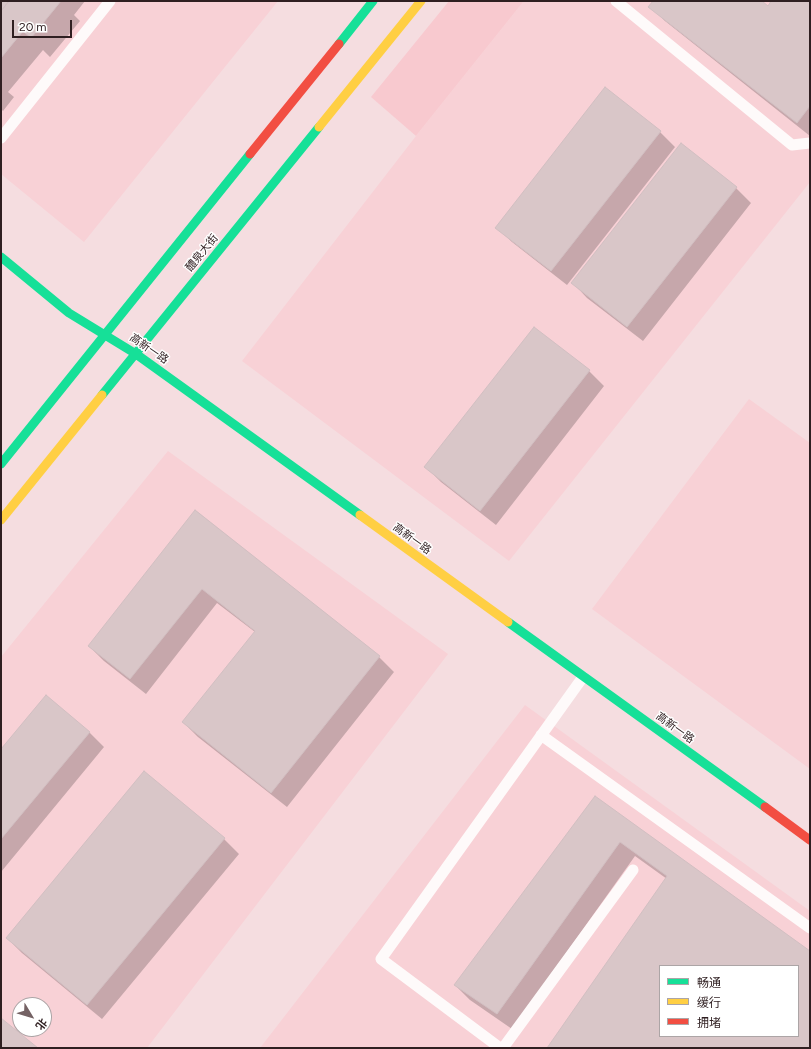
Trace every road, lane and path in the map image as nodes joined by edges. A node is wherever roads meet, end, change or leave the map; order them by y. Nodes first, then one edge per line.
1 (110, 1) edge
2 (374, 1) edge
3 (421, 1) edge
4 (616, 1) edge
5 (1, 138) edge
6 (810, 143) edge
7 (1, 257) edge
8 (105, 335) junction
9 (136, 354) junction
10 (1, 464) edge
11 (1, 520) edge
12 (583, 676) junction
13 (541, 734) junction
14 (810, 840) edge
15 (633, 870) dead end
16 (810, 928) edge
17 (502, 1048) edge

1 - 5 lane
2 - 8 main road
3 - 9 main road, 醴泉大街
4 - 6 lane
7 - 8 main road, 高新一路
8 - 9 main road, 高新一路
8 - 10 main road
9 - 11 main road, 醴泉大街
9 - 12 main road, 高新一路
12 - 13 lane
12 - 14 main road, 高新一路
13 - 16 lane
13 - 17 lane
15 - 17 lane

